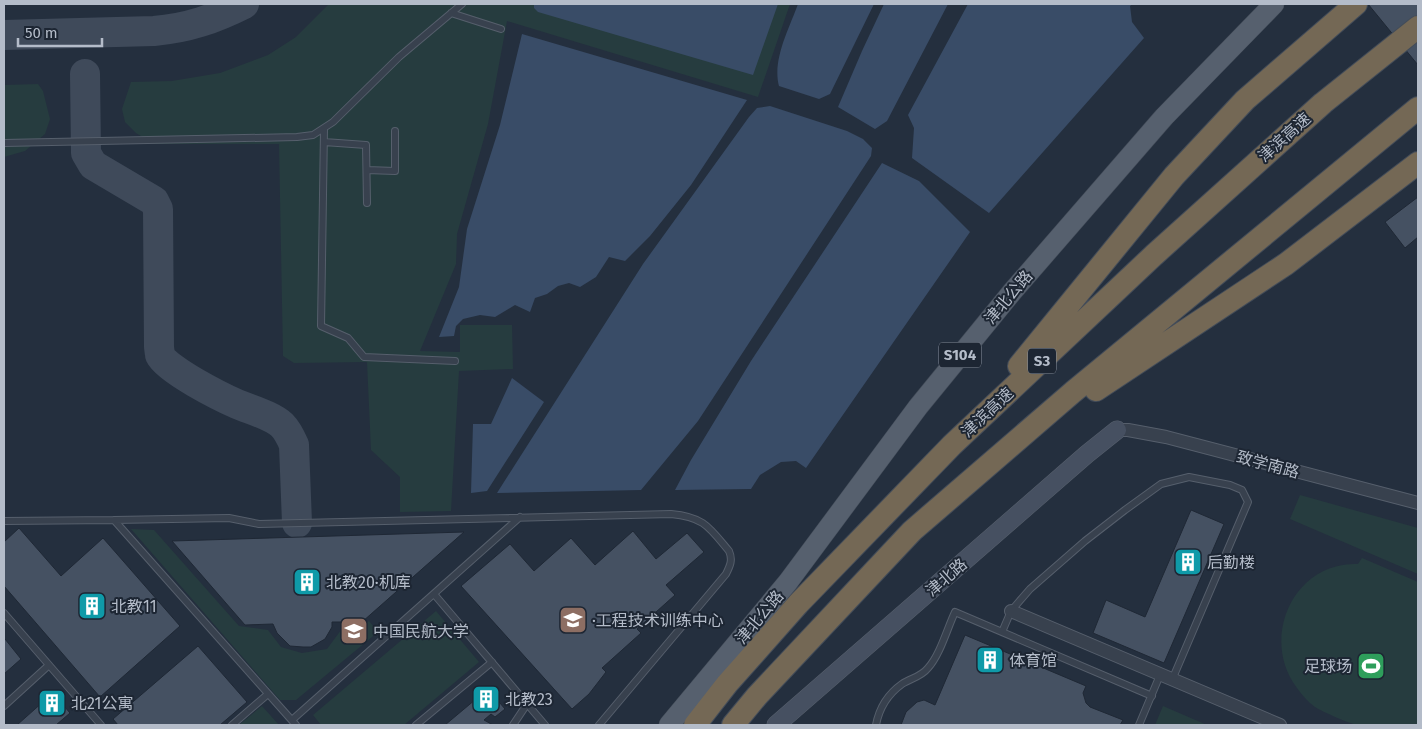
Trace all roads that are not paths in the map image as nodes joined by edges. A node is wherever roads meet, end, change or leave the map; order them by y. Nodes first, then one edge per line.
1 (462, 4) edge
2 (1264, 4) edge
3 (1274, 4) edge
4 (1356, 4) edge
5 (451, 13) junction
6 (1418, 27) edge
7 (501, 29) dead end
8 (1418, 108) edge
9 (324, 129) junction
10 (395, 131) dead end
11 (324, 142) junction
12 (4, 143) edge
13 (1418, 163) edge
14 (367, 170) junction
15 (367, 203) dead end
16 (455, 361) dead end
17 (1117, 430) joint
18 (952, 445) junction
19 (1002, 453) junction
20 (1418, 504) edge
21 (520, 517) junction
22 (114, 520) junction
23 (4, 521) edge
24 (434, 594) junction
25 (1011, 611) junction
26 (4, 613) edge
27 (1002, 632) junction
28 (492, 662) junction
29 (49, 665) junction
30 (1166, 677) junction
31 (268, 694) junction
32 (1152, 696) junction
33 (527, 704) junction
34 (4, 706) edge
35 (294, 723) edge
36 (96, 724) edge
37 (232, 725) edge
38 (416, 725) edge
39 (513, 725) edge
40 (545, 725) edge
41 (599, 725) edge
42 (661, 725) edge
43 (669, 725) edge
44 (695, 725) edge
45 (733, 725) edge
46 (776, 725) edge
47 (876, 725) edge
48 (1139, 725) edge
49 (1280, 725) edge

1 - 5 lane
2 - 42 main road, 津北公路 / S104
3 - 43 main road, 津北公路 / S104
4 - 18 highway
5 - 7 lane
5 - 9 lane
6 - 18 highway, 津滨高速 / S3
8 - 19 highway
9 - 11 lane
9 - 12 lane
10 - 14 lane
11 - 14 lane
11 - 16 lane
13 - 19 highway
14 - 15 lane
17 - 20 street, 致学南路
17 - 46 street, 津北路
18 - 44 highway, 津滨高速 / S3
19 - 45 highway
21 - 22 lane
21 - 24 lane
21 - 41 lane
22 - 23 lane
22 - 31 lane
24 - 28 lane
24 - 35 lane
25 - 27 lane
25 - 30 street
25 - 30 lane
26 - 29 lane
27 - 32 lane
27 - 47 lane
28 - 33 lane
28 - 38 lane
29 - 34 lane
29 - 36 lane
30 - 32 lane
30 - 49 street
31 - 35 lane
31 - 37 lane
32 - 48 lane
33 - 39 lane
33 - 40 lane

